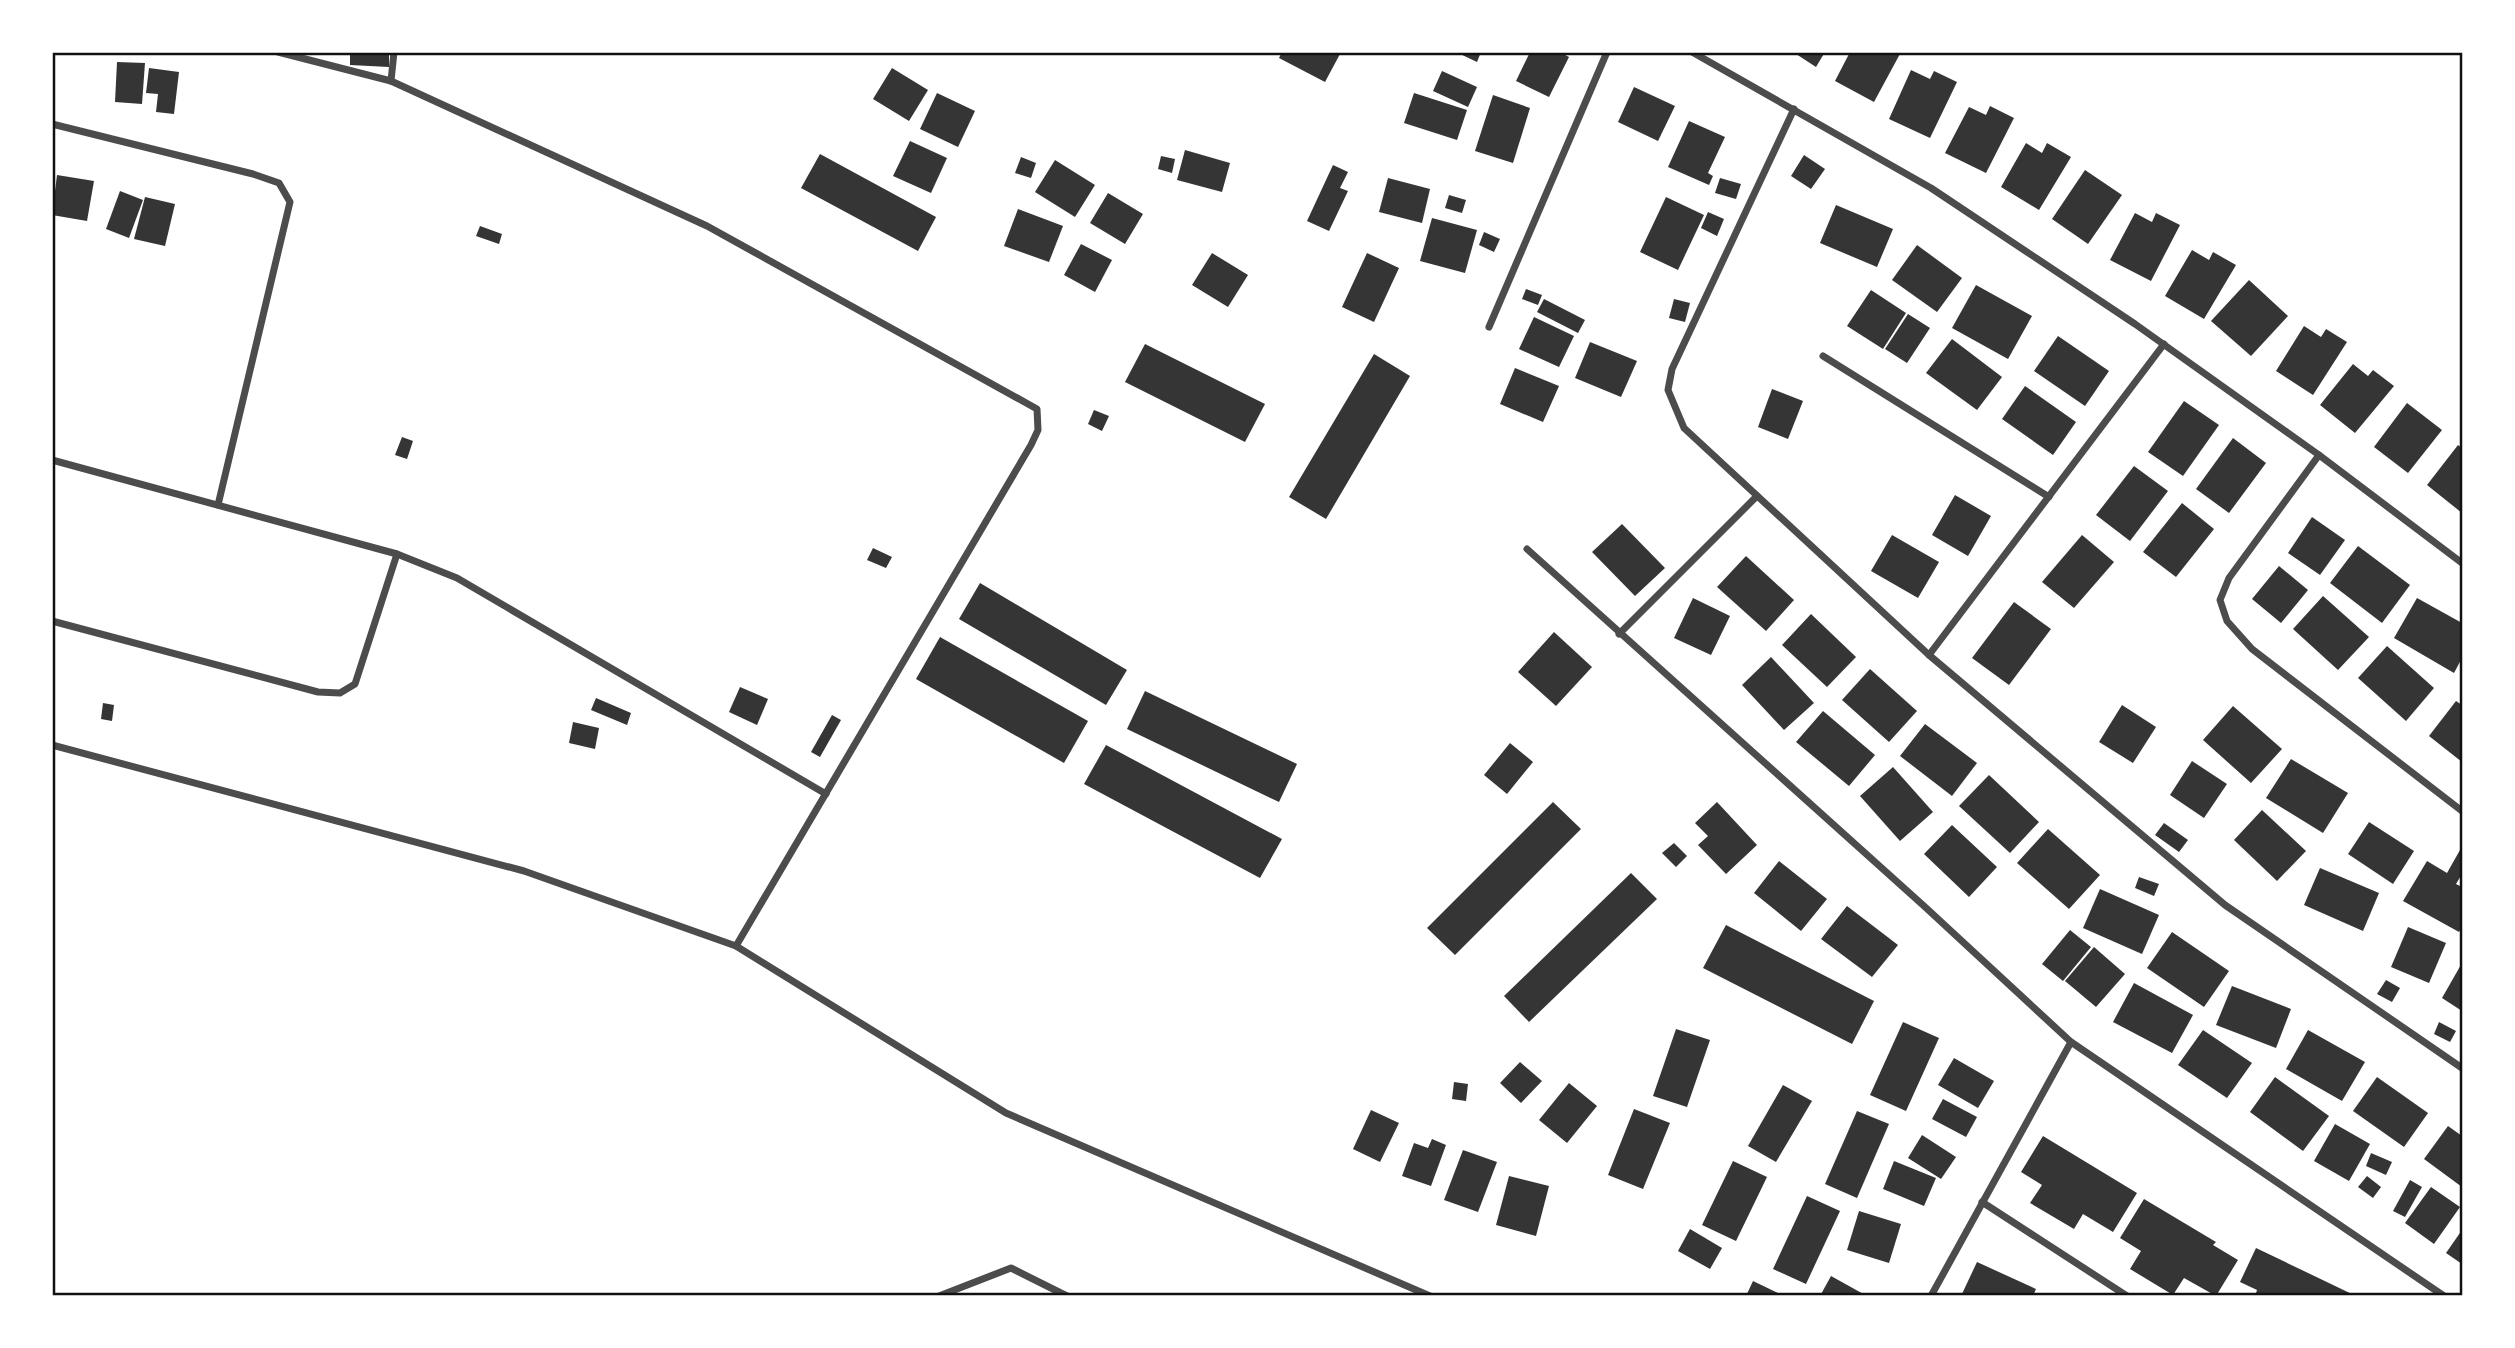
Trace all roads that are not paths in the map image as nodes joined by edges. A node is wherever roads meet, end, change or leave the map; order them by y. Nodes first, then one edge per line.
1 (278, 52) edge
2 (394, 52) edge
3 (1607, 52) edge
4 (1692, 52) edge
5 (391, 81) junction
6 (1794, 109) junction
7 (52, 124) edge
8 (1489, 327) dead end
9 (2164, 344) junction
10 (1823, 356) dead end
11 (2319, 455) junction
12 (52, 460) edge
13 (1757, 496) junction
14 (2049, 497) junction
15 (218, 505) junction
16 (1527, 549) dead end
17 (397, 554) junction
18 (2462, 563) edge
19 (52, 621) edge
20 (1619, 634) junction
21 (1929, 655) junction
22 (52, 745) edge
23 (826, 794) junction
24 (2462, 811) edge
25 (736, 946) junction
26 (2071, 1042) junction
27 (2462, 1068) edge
28 (1982, 1202) junction
29 (939, 1296) edge
30 (1067, 1296) edge
31 (1430, 1296) edge
32 (1931, 1296) edge
33 (2127, 1296) edge
34 (2444, 1296) edge

1 - 5 street
2 - 5 street
3 - 8 street
4 - 6 street
5 - 23 street
6 - 9 street
6 - 13 street
7 - 15 street
9 - 11 street
9 - 14 street
10 - 14 street
11 - 18 street
11 - 24 street
12 - 15 street
13 - 20 street
13 - 21 street
14 - 21 street
15 - 17 street
16 - 20 street
17 - 19 street
17 - 23 street
20 - 26 street
21 - 27 street
22 - 25 street
23 - 25 street
25 - 31 street
26 - 28 street
26 - 34 street
28 - 32 street
28 - 33 street
29 - 30 street

